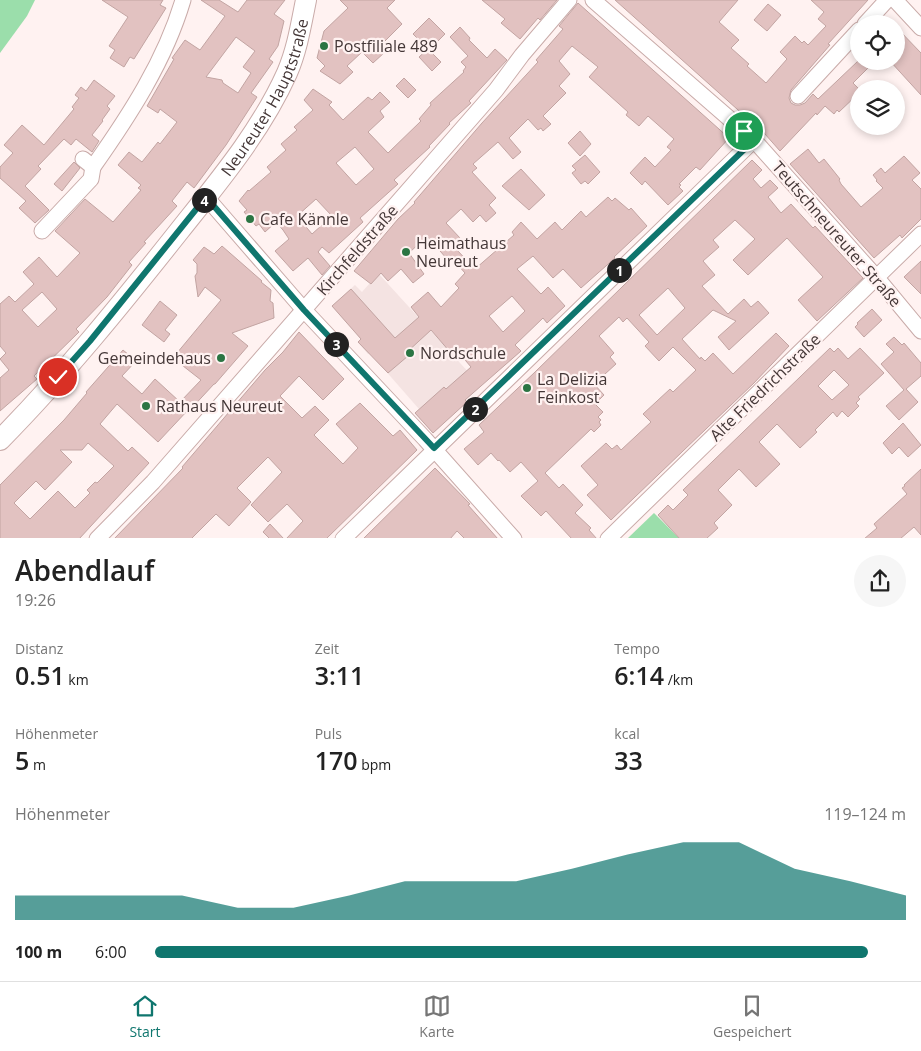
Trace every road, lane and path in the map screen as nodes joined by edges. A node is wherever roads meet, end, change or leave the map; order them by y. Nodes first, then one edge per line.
1 (182, 0) edge
2 (306, 0) edge
3 (569, 0) edge
4 (593, 0) edge
5 (887, 0) edge
6 (895, 0) edge
7 (873, 15) edge
8 (920, 24) edge
9 (850, 40) edge
10 (798, 96) dead end
11 (754, 140) junction
12 (206, 197) junction
13 (42, 231) dead end
14 (921, 234) edge
15 (876, 278) junction
16 (304, 310) junction
17 (921, 331) edge
18 (0, 440) edge
19 (434, 448) junction
20 (97, 538) edge
21 (343, 538) edge
22 (514, 538) edge
23 (608, 538) edge

1 - 13 street
2 - 12 street, Neureuter Hauptstraße
3 - 16 street, Kirchfeldstraße
4 - 11 street, Teutschneureuter Straße
5 - 7 street
6 - 8 street
9 - 10 street
11 - 15 street, Teutschneureuter Straße
11 - 19 street
12 - 16 street
12 - 18 street, Neureuter Hauptstraße
14 - 15 street, Alte Friedrichstraße
15 - 17 street, Teutschneureuter Straße
15 - 23 street, Alte Friedrichstraße
16 - 19 street
16 - 20 street, Kirchfeldstraße
19 - 21 street
19 - 22 street

